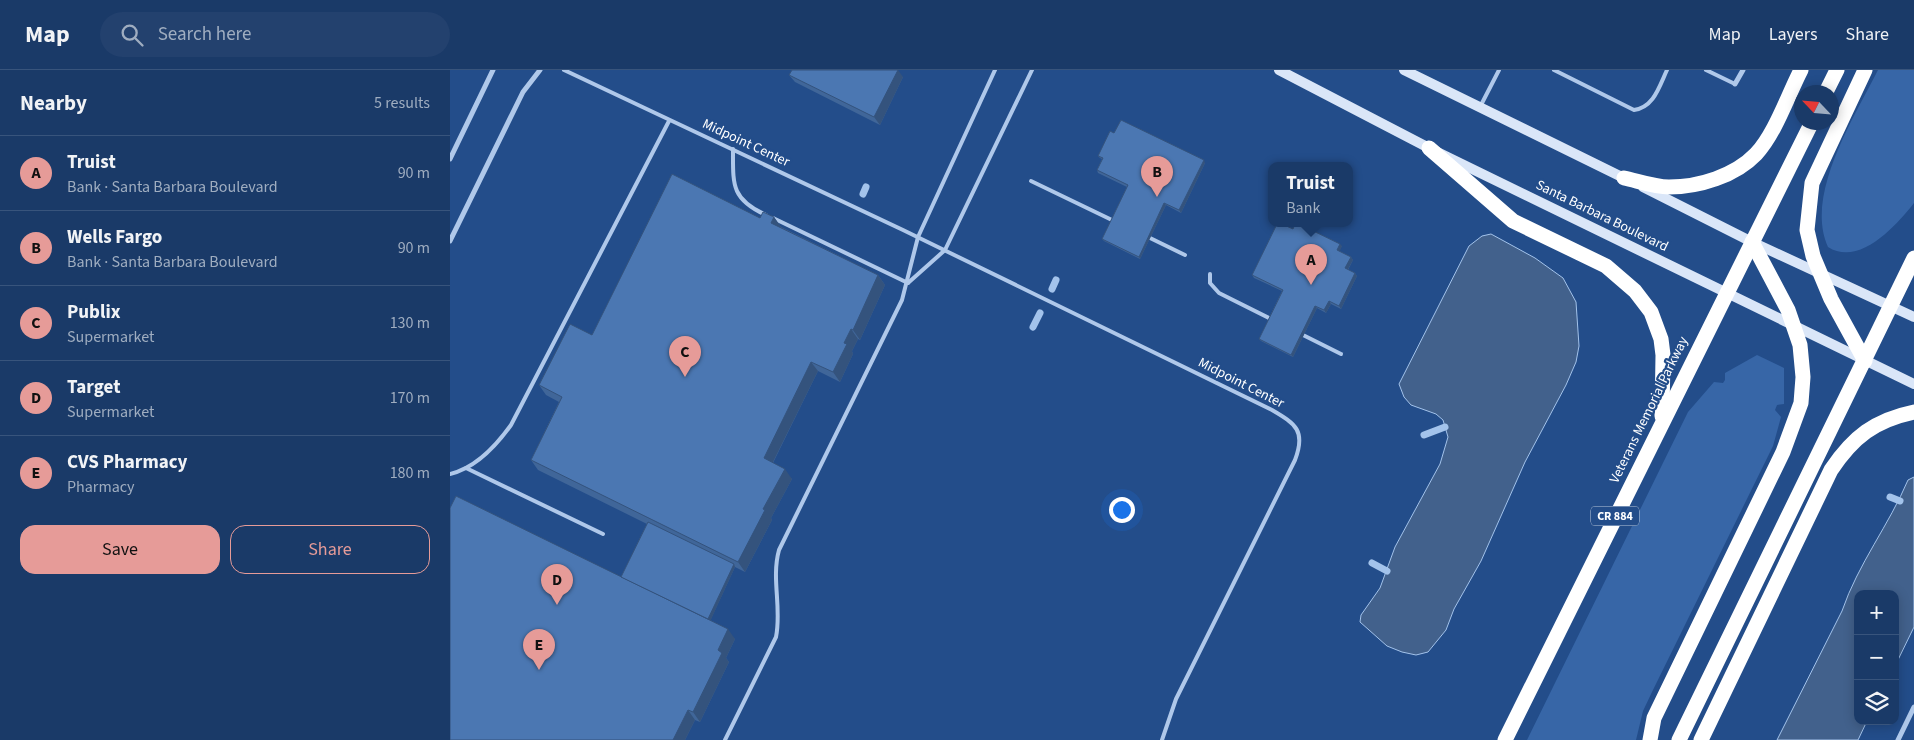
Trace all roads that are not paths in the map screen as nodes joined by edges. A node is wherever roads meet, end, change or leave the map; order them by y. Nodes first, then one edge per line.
1 (494, 70) edge
2 (540, 70) edge
3 (564, 70) edge
4 (995, 70) edge
5 (1032, 70) edge
6 (1279, 70) edge
7 (1404, 70) edge
8 (1498, 70) edge
9 (1554, 70) edge
10 (1667, 70) edge
11 (1706, 70) edge
12 (1743, 70) edge
13 (1801, 70) edge
14 (1837, 70) edge
15 (1865, 70) edge
16 (1735, 84) joint
17 (1830, 85) edge
18 (1480, 107) junction
19 (669, 121) junction
20 (1808, 130) edge
21 (1429, 148) junction
22 (732, 149) junction
23 (450, 160) edge
24 (1624, 178) junction
25 (1031, 181) dead end
26 (1116, 222) edge
27 (1142, 234) edge
28 (918, 237) junction
29 (450, 241) edge
30 (1752, 242) junction
31 (945, 250) junction
32 (1185, 255) dead end
33 (1914, 258) edge
34 (1820, 273) junction
35 (1210, 274) dead end
36 (908, 283) junction
37 (1726, 292) junction
38 (1891, 306) junction
39 (1914, 317) edge
40 (1280, 324) edge
41 (1794, 326) junction
42 (1298, 332) edge
43 (1341, 354) dead end
44 (1865, 361) junction
45 (1914, 384) edge
46 (1914, 412) edge
47 (1662, 421) junction
48 (466, 468) junction
49 (450, 474) edge
50 (603, 534) dead end
51 (1914, 706) edge
52 (725, 740) edge
53 (1162, 740) edge
54 (1505, 740) edge
55 (1650, 740) edge
56 (1679, 740) edge
57 (1701, 740) edge
58 (1898, 740) edge

1 - 23 street
2 - 29 street
3 - 19 lane, Midpoint Center
4 - 28 lane
5 - 31 lane
6 - 21 main road, Santa Barbara Boulevard
7 - 18 main road
8 - 18 lane
9 - 10 lane
11 - 16 lane
12 - 16 street
13 - 24 highway
14 - 17 highway
15 - 34 highway
18 - 24 main road
19 - 22 lane, Midpoint Center
19 - 48 lane
20 - 30 highway, Veterans Memorial Parkway / CR 884
21 - 37 main road, Santa Barbara Boulevard
21 - 47 highway
22 - 28 lane, Midpoint Center
22 - 36 lane
24 - 30 main road
25 - 26 lane
27 - 32 lane
28 - 31 lane, Midpoint Center
28 - 36 lane
30 - 34 main road
30 - 37 highway, Veterans Memorial Parkway / CR 884
30 - 41 highway
31 - 36 lane
31 - 53 lane, Midpoint Center
33 - 38 highway
34 - 38 main road
34 - 44 highway
35 - 40 lane
36 - 52 lane
37 - 41 main road, Santa Barbara Boulevard
37 - 47 highway, Veterans Memorial Parkway / CR 884
38 - 39 main road
38 - 44 highway
41 - 44 main road, Santa Barbara Boulevard
41 - 55 highway
42 - 43 lane
44 - 45 main road, Santa Barbara Boulevard
44 - 56 highway
46 - 57 highway
47 - 54 highway, Veterans Memorial Parkway / CR 884
48 - 49 lane
48 - 50 lane
51 - 58 street

